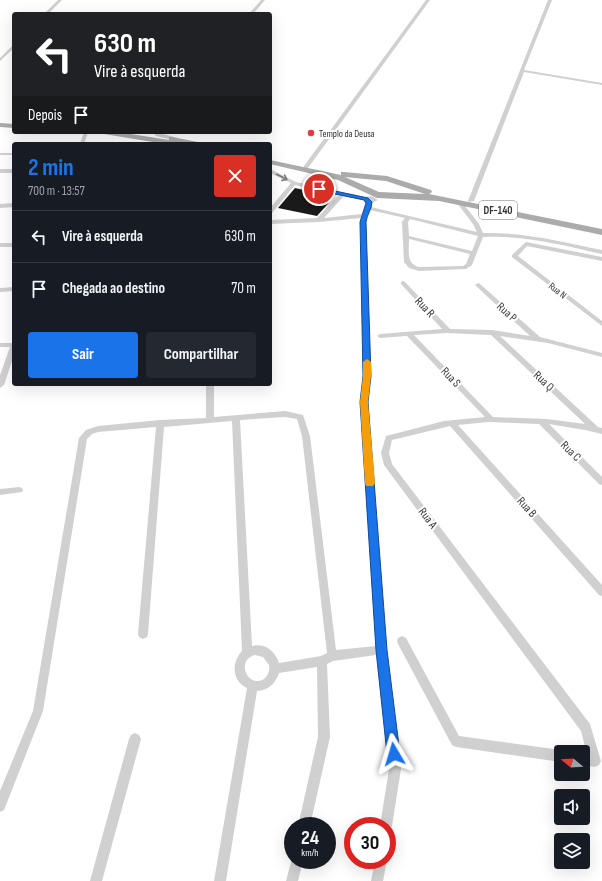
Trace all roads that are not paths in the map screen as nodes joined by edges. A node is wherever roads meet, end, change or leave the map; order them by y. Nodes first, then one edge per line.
1 (60, 0) edge
2 (263, 0) edge
3 (428, 0) edge
4 (550, 0) edge
5 (48, 12) edge
6 (253, 12) edge
7 (12, 48) edge
8 (0, 60) edge
9 (522, 71) junction
10 (602, 84) edge
11 (0, 124) edge
12 (12, 124) edge
13 (119, 134) edge
14 (136, 134) edge
15 (157, 134) edge
16 (178, 142) edge
17 (0, 154) edge
18 (12, 154) edge
19 (272, 161) edge
20 (272, 161) edge
21 (306, 167) junction
22 (0, 171) edge
23 (12, 171) edge
24 (272, 172) edge
25 (373, 177) junction
26 (397, 182) junction
27 (294, 183) junction
28 (343, 194) junction
29 (394, 196) junction
30 (367, 200) junction
31 (471, 201) junction
32 (460, 202) junction
33 (12, 205) edge
34 (0, 206) edge
35 (272, 210) edge
36 (408, 218) junction
37 (319, 220) junction
38 (272, 222) edge
39 (602, 229) edge
40 (602, 232) edge
41 (481, 235) junction
42 (406, 237) junction
43 (0, 245) edge
44 (12, 245) edge
45 (602, 252) edge
46 (474, 253) junction
47 (588, 256) junction
48 (602, 259) edge
49 (602, 266) edge
50 (403, 283) dead end
51 (478, 285) dead end
52 (12, 289) edge
53 (0, 290) edge
54 (602, 324) edge
55 (448, 331) junction
56 (492, 332) junction
57 (409, 334) junction
58 (380, 336) dead end
59 (537, 338) junction
60 (0, 345) edge
61 (12, 345) edge
62 (12, 351) edge
63 (602, 354) edge
64 (0, 385) edge
65 (210, 386) edge
66 (236, 418) junction
67 (210, 419) junction
68 (492, 420) junction
69 (540, 421) junction
70 (160, 423) junction
71 (452, 423) junction
72 (599, 430) edge
73 (602, 482) edge
74 (19, 490) dead end
75 (0, 492) edge
76 (602, 592) edge
77 (143, 634) dead end
78 (402, 641) dead end
79 (381, 650) junction
80 (247, 654) junction
81 (327, 658) junction
82 (276, 669) junction
83 (253, 685) junction
84 (135, 739) dead end
85 (554, 755) edge
86 (590, 760) edge
87 (0, 806) edge
88 (306, 817) edge
89 (387, 817) edge
90 (295, 869) edge
91 (380, 869) edge
92 (96, 881) edge
93 (220, 881) edge
94 (292, 881) edge
95 (378, 881) edge

1 - 5 street
2 - 6 street
3 - 21 street
4 - 9 street
7 - 8 street
9 - 10 street
9 - 31 street
11 - 12 main road
13 - 16 main road
14 - 16 main road
15 - 16 street
17 - 18 street
19 - 21 main road, DF-140
20 - 30 main road, DF-140
21 - 25 main road, DF-140
22 - 23 street
24 -> 27 street
25 - 26 main road, DF-140
25 - 30 main road
26 - 29 main road
26 - 31 main road, DF-140
27 - 28 street
27 - 35 street
28 - 30 street
28 - 37 street
29 - 30 main road, DF-140
29 - 32 main road, DF-140
30 - 36 street
30 - 37 street
30 - 79 street
31 - 39 main road, DF-140
32 - 40 main road, DF-140
32 - 41 street
33 - 34 street
36 - 41 street
36 - 42 street
37 - 38 street
41 - 45 street
41 - 46 street
42 - 46 street
42 - 46 street
43 - 44 street
47 - 48 street
47 - 49 street
47 - 54 street, Rua N
50 - 55 street, Rua R
51 - 59 street, Rua P
52 - 53 street
55 - 56 street
55 - 57 street
56 - 59 street
56 - 72 street, Rua Q
57 - 58 street
57 - 68 street, Rua S
59 - 63 street
60 - 61 street
62 - 64 street
65 - 67 street
66 - 67 street
66 - 80 street
66 - 81 street
67 - 70 street
68 - 69 street, Rua A
68 - 71 street, Rua A
69 - 72 street, Rua A
69 - 73 street, Rua C
70 - 77 street
70 - 87 street
71 - 76 street, Rua B
71 - 86 street, Rua A
74 - 75 street
78 - 85 street
79 - 81 street
79 - 89 street
80 - 82 street
80 - 83 street
81 - 82 street
81 - 88 street
82 - 83 street
83 - 93 street
84 - 92 street
90 - 94 street
91 - 95 street

